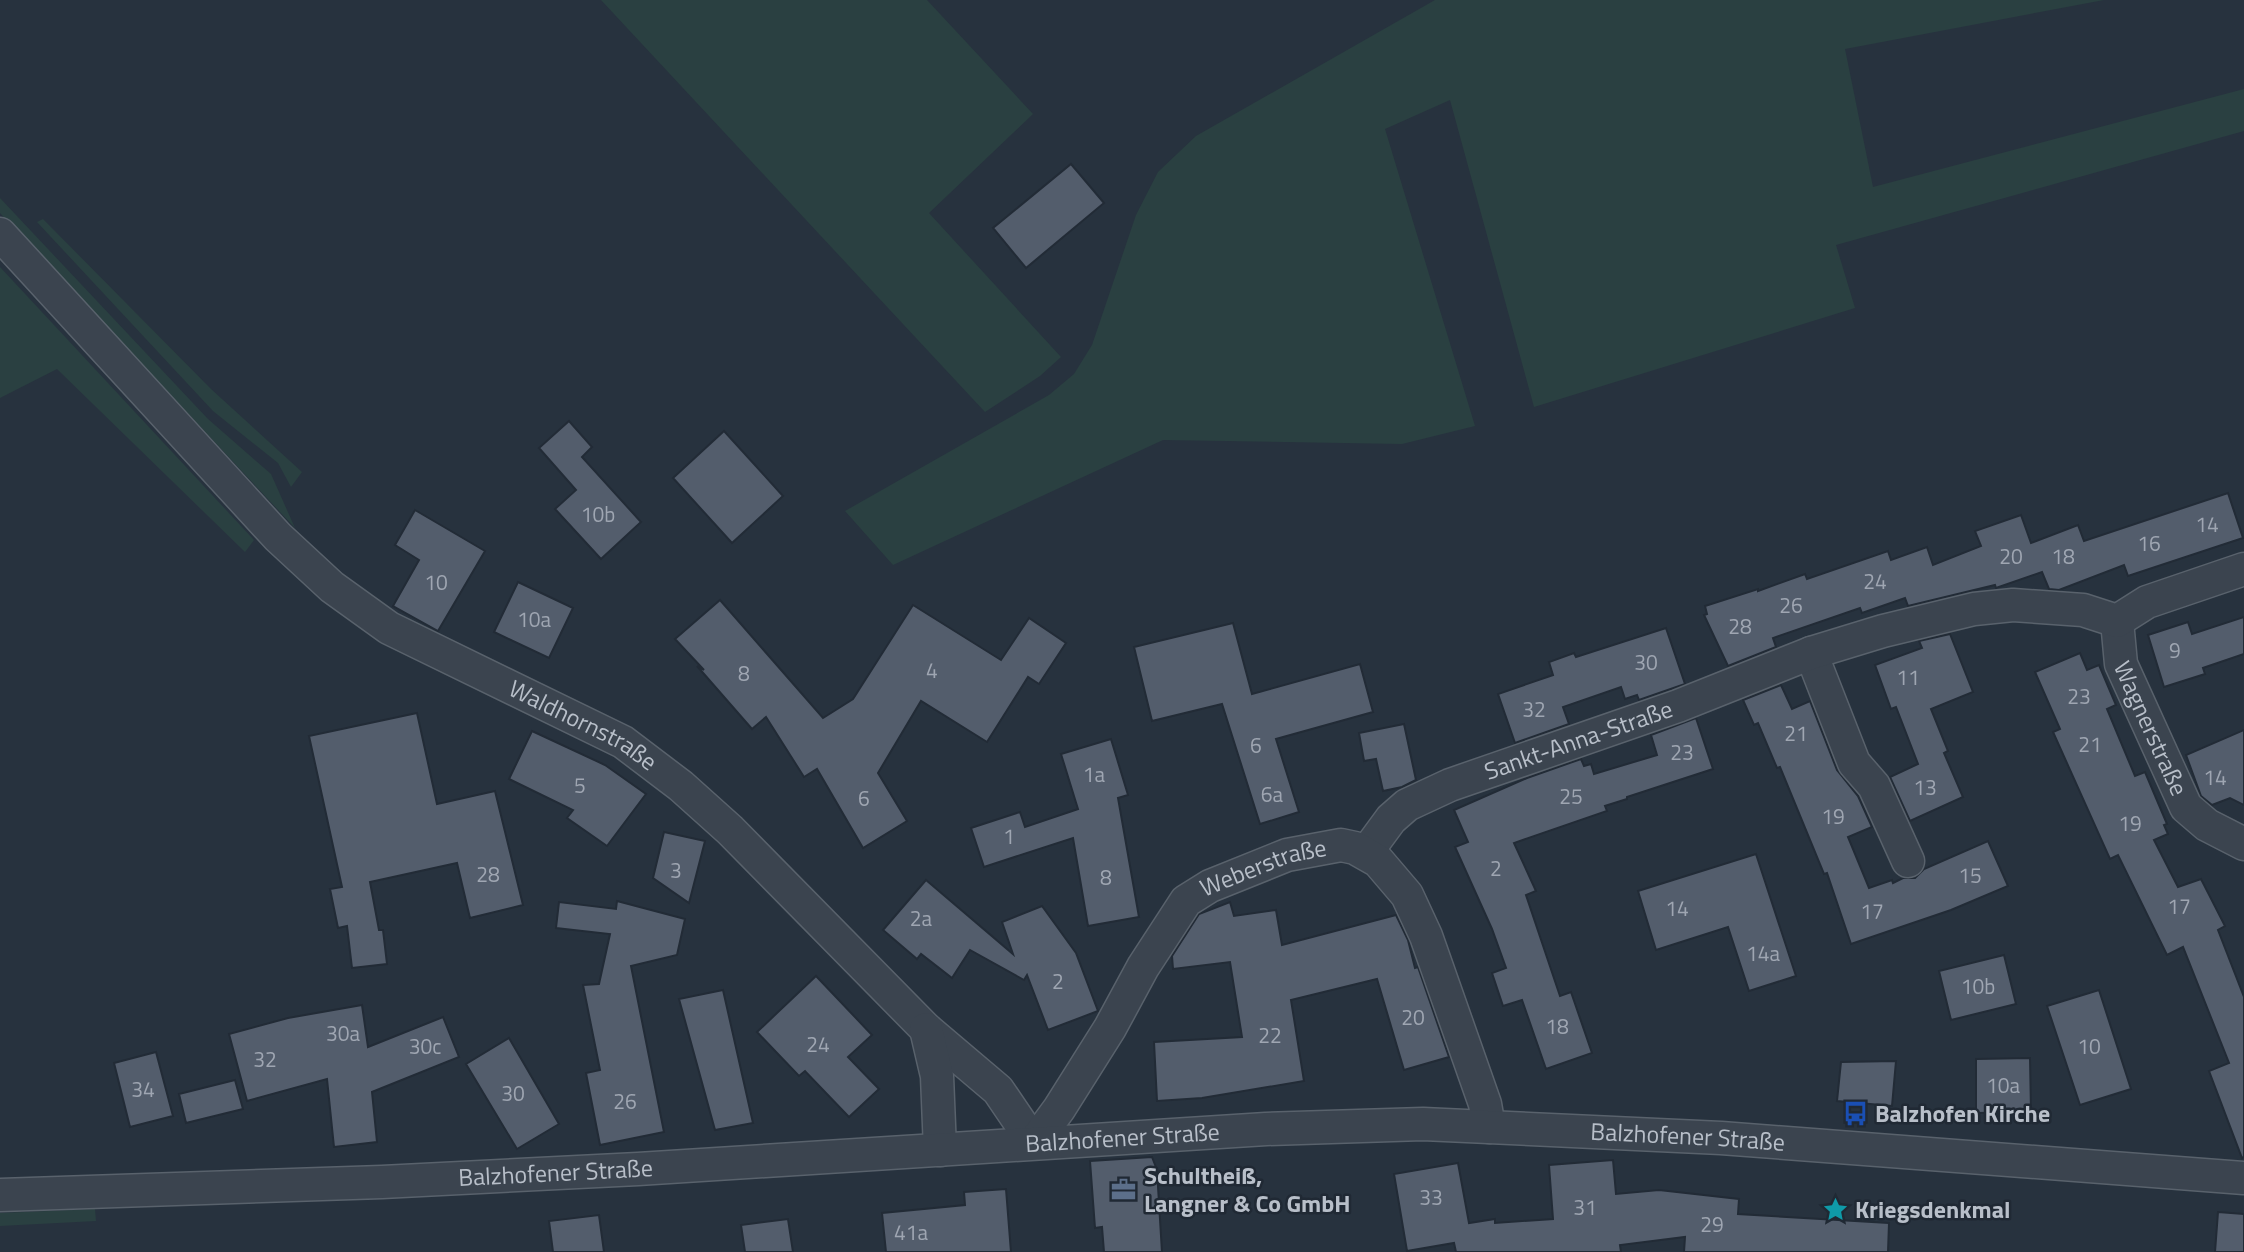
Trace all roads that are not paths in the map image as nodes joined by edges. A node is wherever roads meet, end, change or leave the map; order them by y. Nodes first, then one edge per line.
1 (0, 233) edge
2 (2244, 569) edge
3 (2117, 621) junction
4 (1811, 653) junction
5 (2244, 844) edge
6 (1366, 853) junction
7 (1908, 861) dead end
8 (926, 1029) junction
9 (1489, 1127) junction
10 (1034, 1143) junction
11 (940, 1150) junction
12 (2244, 1178) edge
13 (0, 1195) edge

1 - 8 street, Waldhornstraße
2 - 3 street
3 - 4 street, Sankt-Anna-Straße
3 - 5 street, Wagnerstraße
4 - 6 street, Sankt-Anna-Straße
4 - 7 street
6 - 9 street, Weberstraße
6 - 10 street, Weberstraße
8 - 10 street, Waldhornstraße
8 - 11 street
9 - 10 street, Balzhofener Straße
9 - 12 street, Balzhofener Straße
10 - 11 street, Balzhofener Straße
11 - 13 street, Balzhofener Straße

